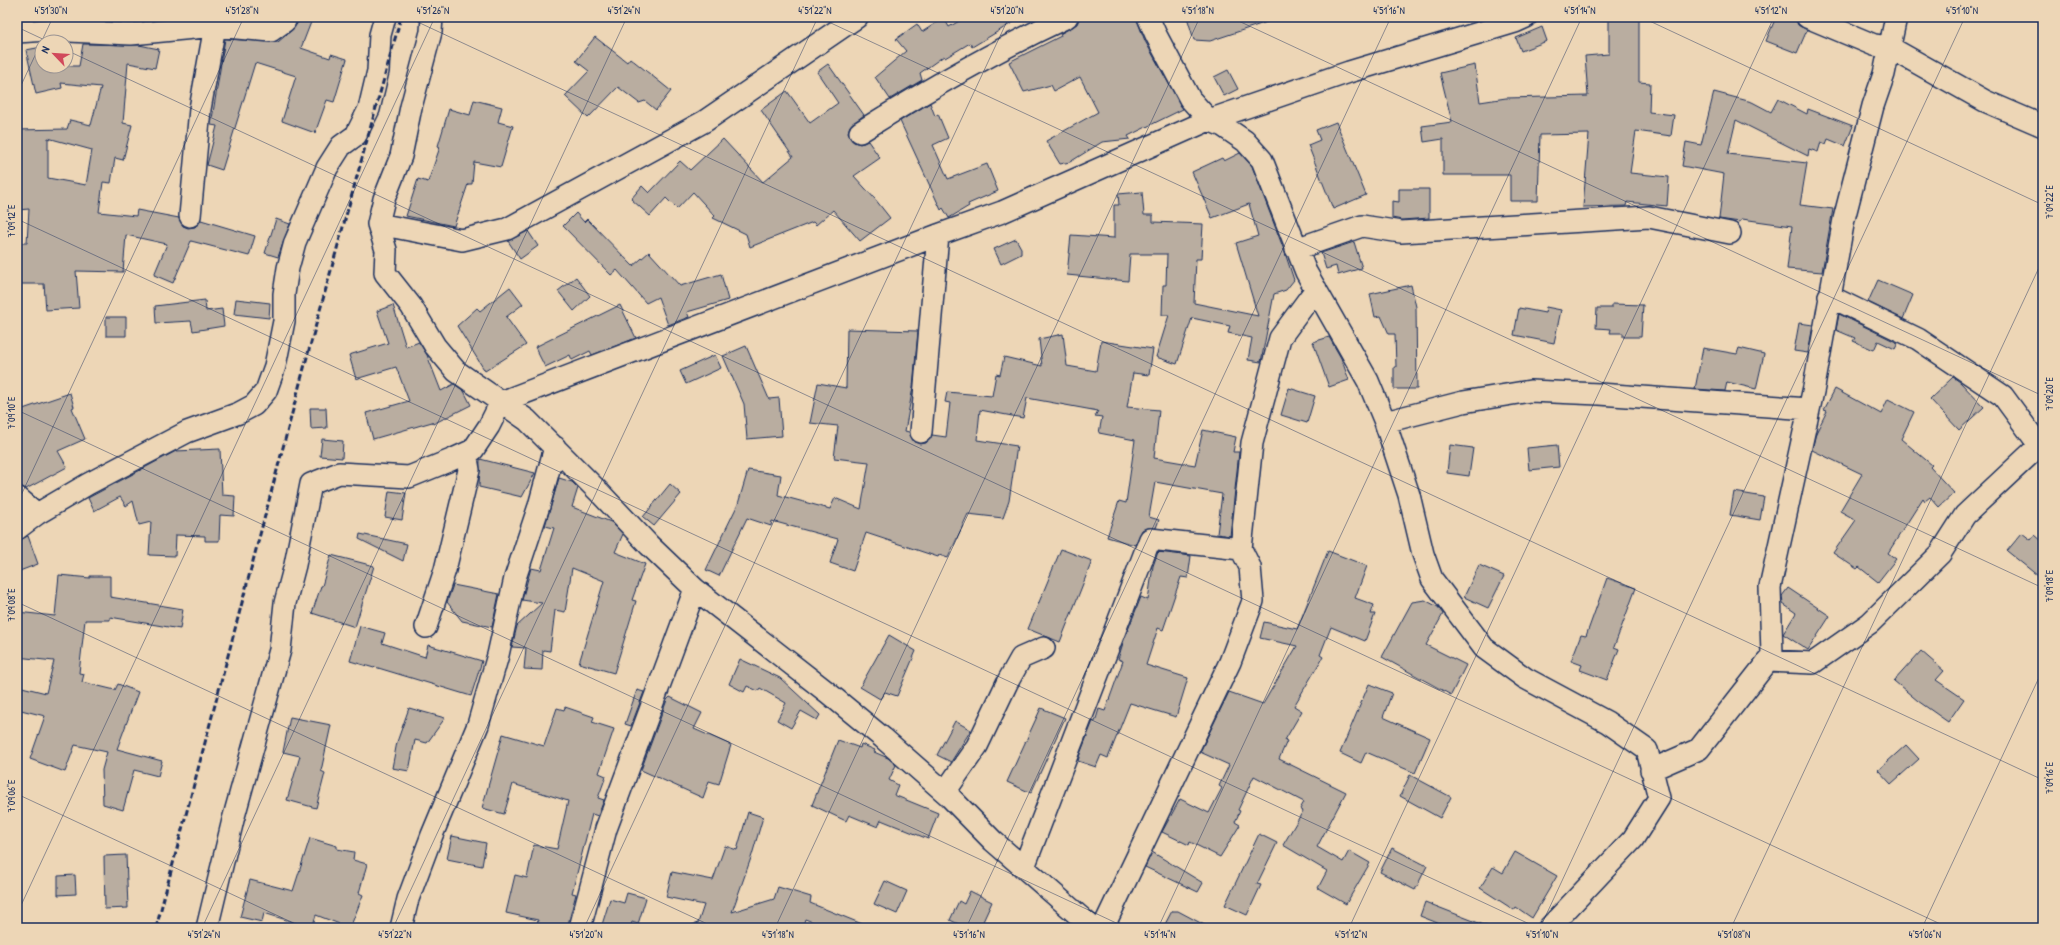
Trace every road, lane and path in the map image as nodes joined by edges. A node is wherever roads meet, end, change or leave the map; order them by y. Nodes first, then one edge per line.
1 (286, 17) edge
2 (385, 17) edge
3 (432, 17) edge
4 (857, 17) edge
5 (1067, 17) edge
6 (1148, 17) edge
7 (1526, 17) edge
8 (1807, 17) edge
9 (1896, 17) edge
10 (215, 26) junction
11 (17, 32) edge
12 (1889, 48) junction
13 (1209, 120) junction
14 (2043, 126) edge
15 (860, 132) dead end
16 (190, 216) dead end
17 (378, 224) junction
18 (1730, 233) dead end
19 (938, 234) junction
20 (1296, 249) junction
21 (1316, 289) junction
22 (1829, 296) junction
23 (501, 402) junction
24 (1809, 409) junction
25 (1385, 422) junction
26 (921, 432) dead end
27 (2041, 443) edge
28 (555, 447) junction
29 (466, 453) junction
30 (17, 497) edge
31 (37, 514) junction
32 (17, 529) edge
33 (1241, 549) junction
34 (695, 590) junction
35 (426, 627) dead end
36 (1044, 648) dead end
37 (1772, 655) dead end
38 (1651, 770) junction
39 (945, 792) junction
40 (1024, 867) junction
41 (207, 928) edge
42 (401, 928) edge
43 (580, 928) edge
44 (1093, 928) edge
45 (1103, 928) edge
46 (1549, 928) edge

1 - 10 street
2 - 31 street
3 - 17 street
4 - 17 street
5 - 15 street
6 - 13 street
7 - 13 street
8 - 12 street
9 - 12 street
10 - 11 street
10 - 16 street
12 - 14 street
12 - 22 street
13 - 19 street
13 - 20 street
17 - 23 street
18 - 20 street
19 - 23 street
19 - 26 street
20 - 21 street
21 - 25 street
21 - 33 street
22 - 24 street
22 - 27 street
23 - 28 street
23 - 29 street
24 - 25 street
24 - 37 street
25 - 38 street
27 - 38 street
28 - 34 street
28 - 42 street
29 - 35 street
29 - 41 street
30 - 31 street
31 - 32 street
33 - 40 street
33 - 45 street
34 - 39 street
34 - 43 street
36 - 39 street
38 - 46 street
39 - 40 street
40 - 44 street

